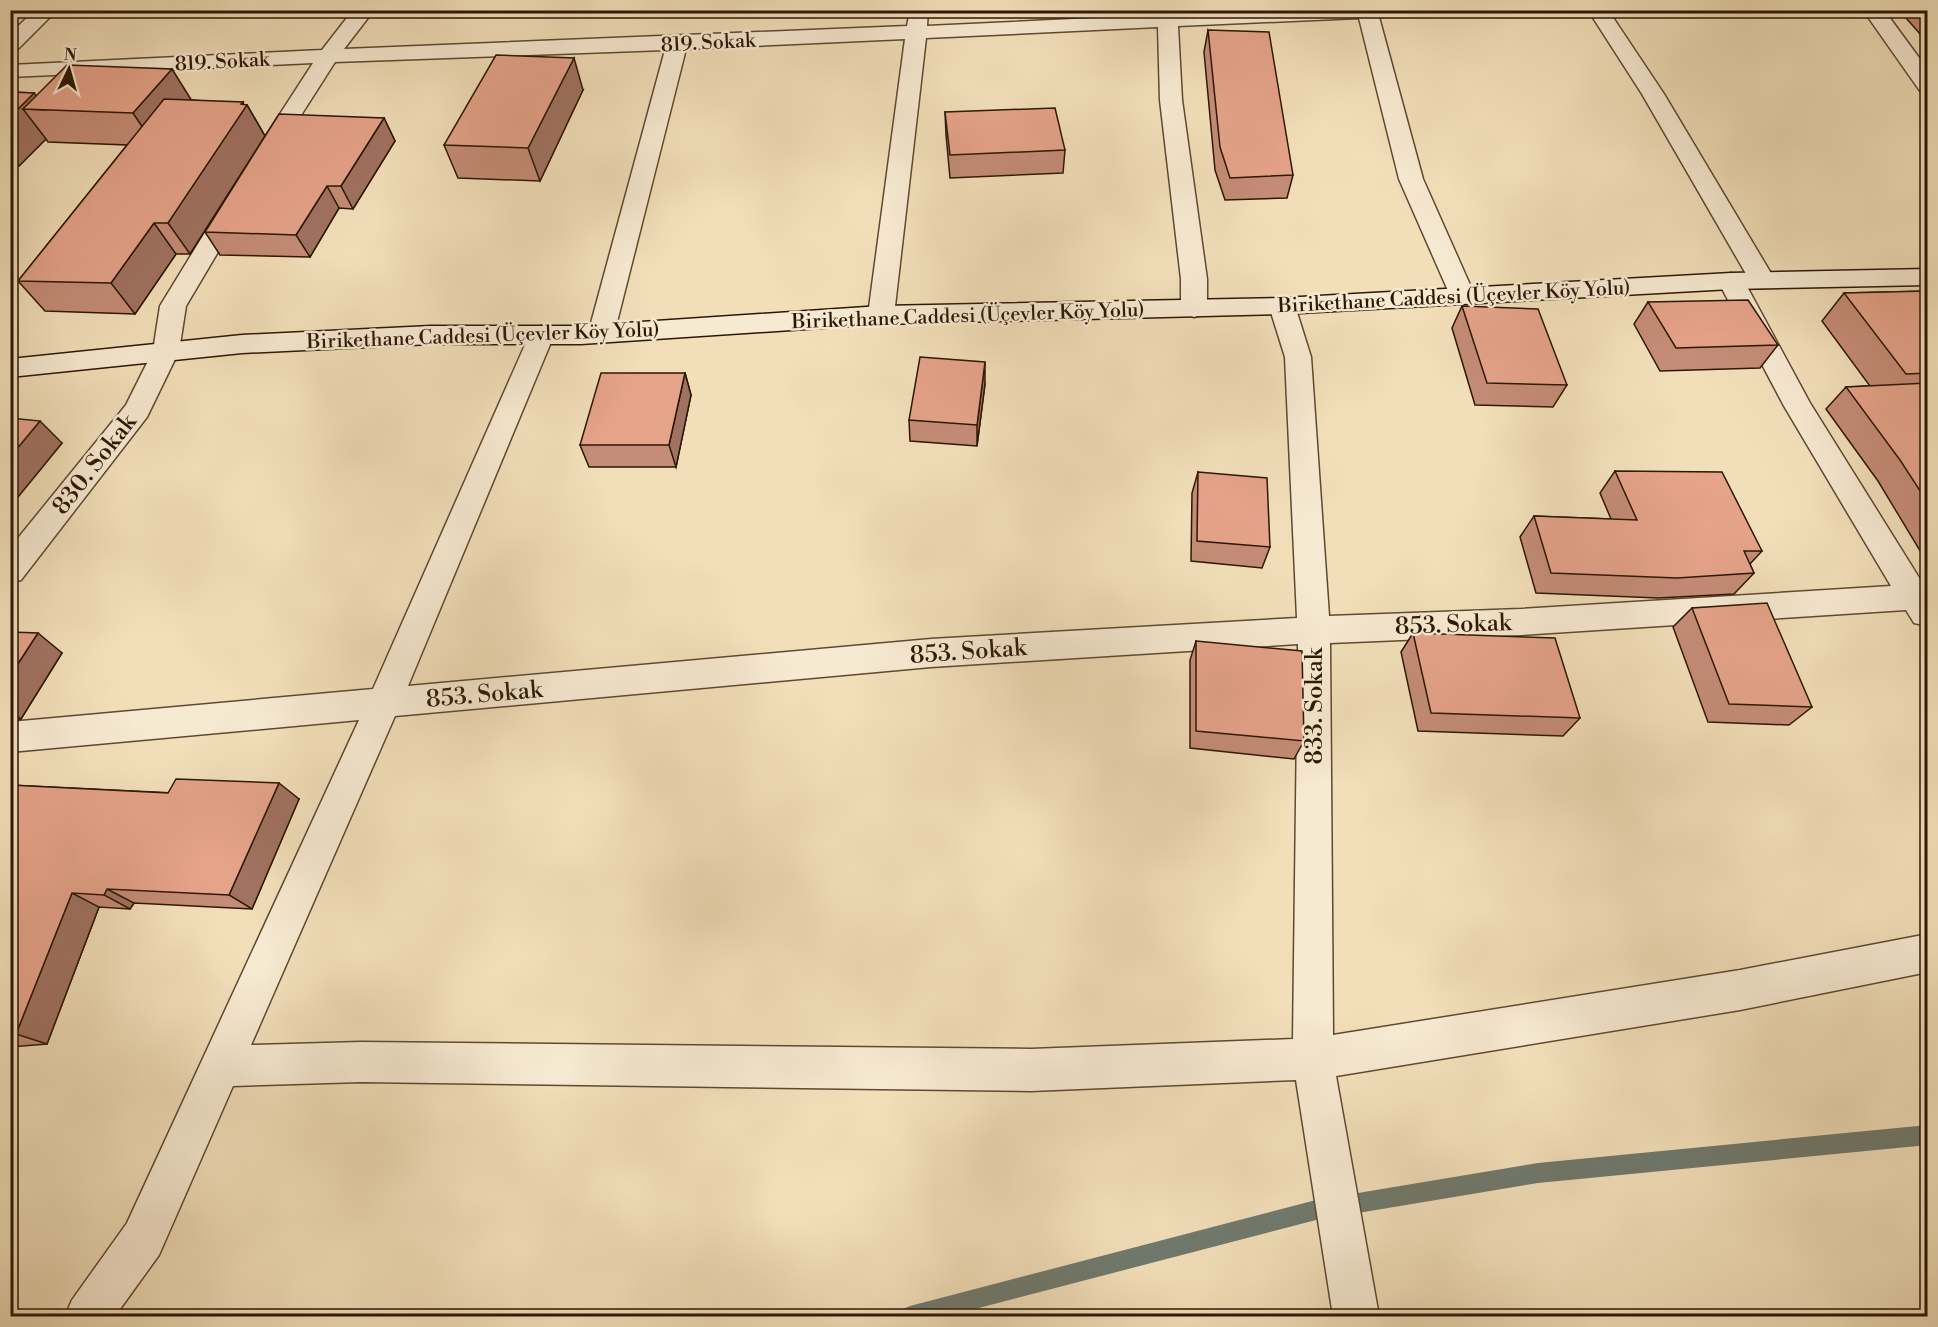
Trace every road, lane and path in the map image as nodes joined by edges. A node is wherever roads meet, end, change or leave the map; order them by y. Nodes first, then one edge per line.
1 (47, 10) edge
2 (364, 10) edge
3 (1405, 10) edge
4 (1598, 10) edge
5 (1873, 10) edge
6 (1367, 11) edge
7 (1168, 20) junction
8 (917, 22) edge
9 (677, 43) junction
10 (10, 46) edge
11 (328, 56) junction
12 (1920, 65) edge
13 (10, 71) edge
14 (1928, 86) edge
15 (1928, 277) edge
16 (1762, 280) junction
17 (1731, 281) junction
18 (1462, 296) junction
19 (1282, 306) junction
20 (1194, 308) junction
21 (881, 315) junction
22 (601, 334) junction
23 (541, 335) junction
24 (166, 351) junction
25 (10, 368) edge
26 (10, 571) edge
27 (1924, 604) edge
28 (1314, 630) junction
29 (384, 703) junction
30 (10, 737) edge
31 (1928, 953) edge
32 (1313, 1059) junction
33 (220, 1066) junction
34 (88, 1317) edge
35 (1356, 1317) edge

1 - 10 street
2 - 11 street, 830. Sokak
3 - 6 street, 819. Sokak
4 - 16 street
5 - 12 street
6 - 7 street, 819. Sokak
6 - 18 street
7 - 8 street, 819. Sokak
7 - 20 street
8 - 9 street, 819. Sokak
8 - 21 street
9 - 11 street, 819. Sokak
9 - 22 street
11 - 13 street, 819. Sokak
11 - 24 street, 830. Sokak
12 - 14 street
15 - 16 street, Birikethane Caddesi (Üçevler Köy Yolu)
16 - 17 street, Birikethane Caddesi (Üçevler Köy Yolu)
17 - 18 street, Birikethane Caddesi (Üçevler Köy Yolu)
17 - 27 street
18 - 19 street, Birikethane Caddesi (Üçevler Köy Yolu)
19 - 20 street, Birikethane Caddesi (Üçevler Köy Yolu)
19 - 28 street, 833. Sokak
20 - 21 street, Birikethane Caddesi (Üçevler Köy Yolu)
21 - 22 street, Birikethane Caddesi (Üçevler Köy Yolu)
22 - 23 street, Birikethane Caddesi (Üçevler Köy Yolu)
23 - 24 street, Birikethane Caddesi (Üçevler Köy Yolu)
23 - 29 street
24 - 25 street, Birikethane Caddesi (Üçevler Köy Yolu)
24 - 26 street, 830. Sokak
27 - 28 street, 853. Sokak
28 - 29 street, 853. Sokak
28 - 32 street, 833. Sokak
29 - 30 street, 853. Sokak
29 - 33 street
31 - 32 street
32 - 33 street
32 - 35 street, 833. Sokak
33 - 34 street

